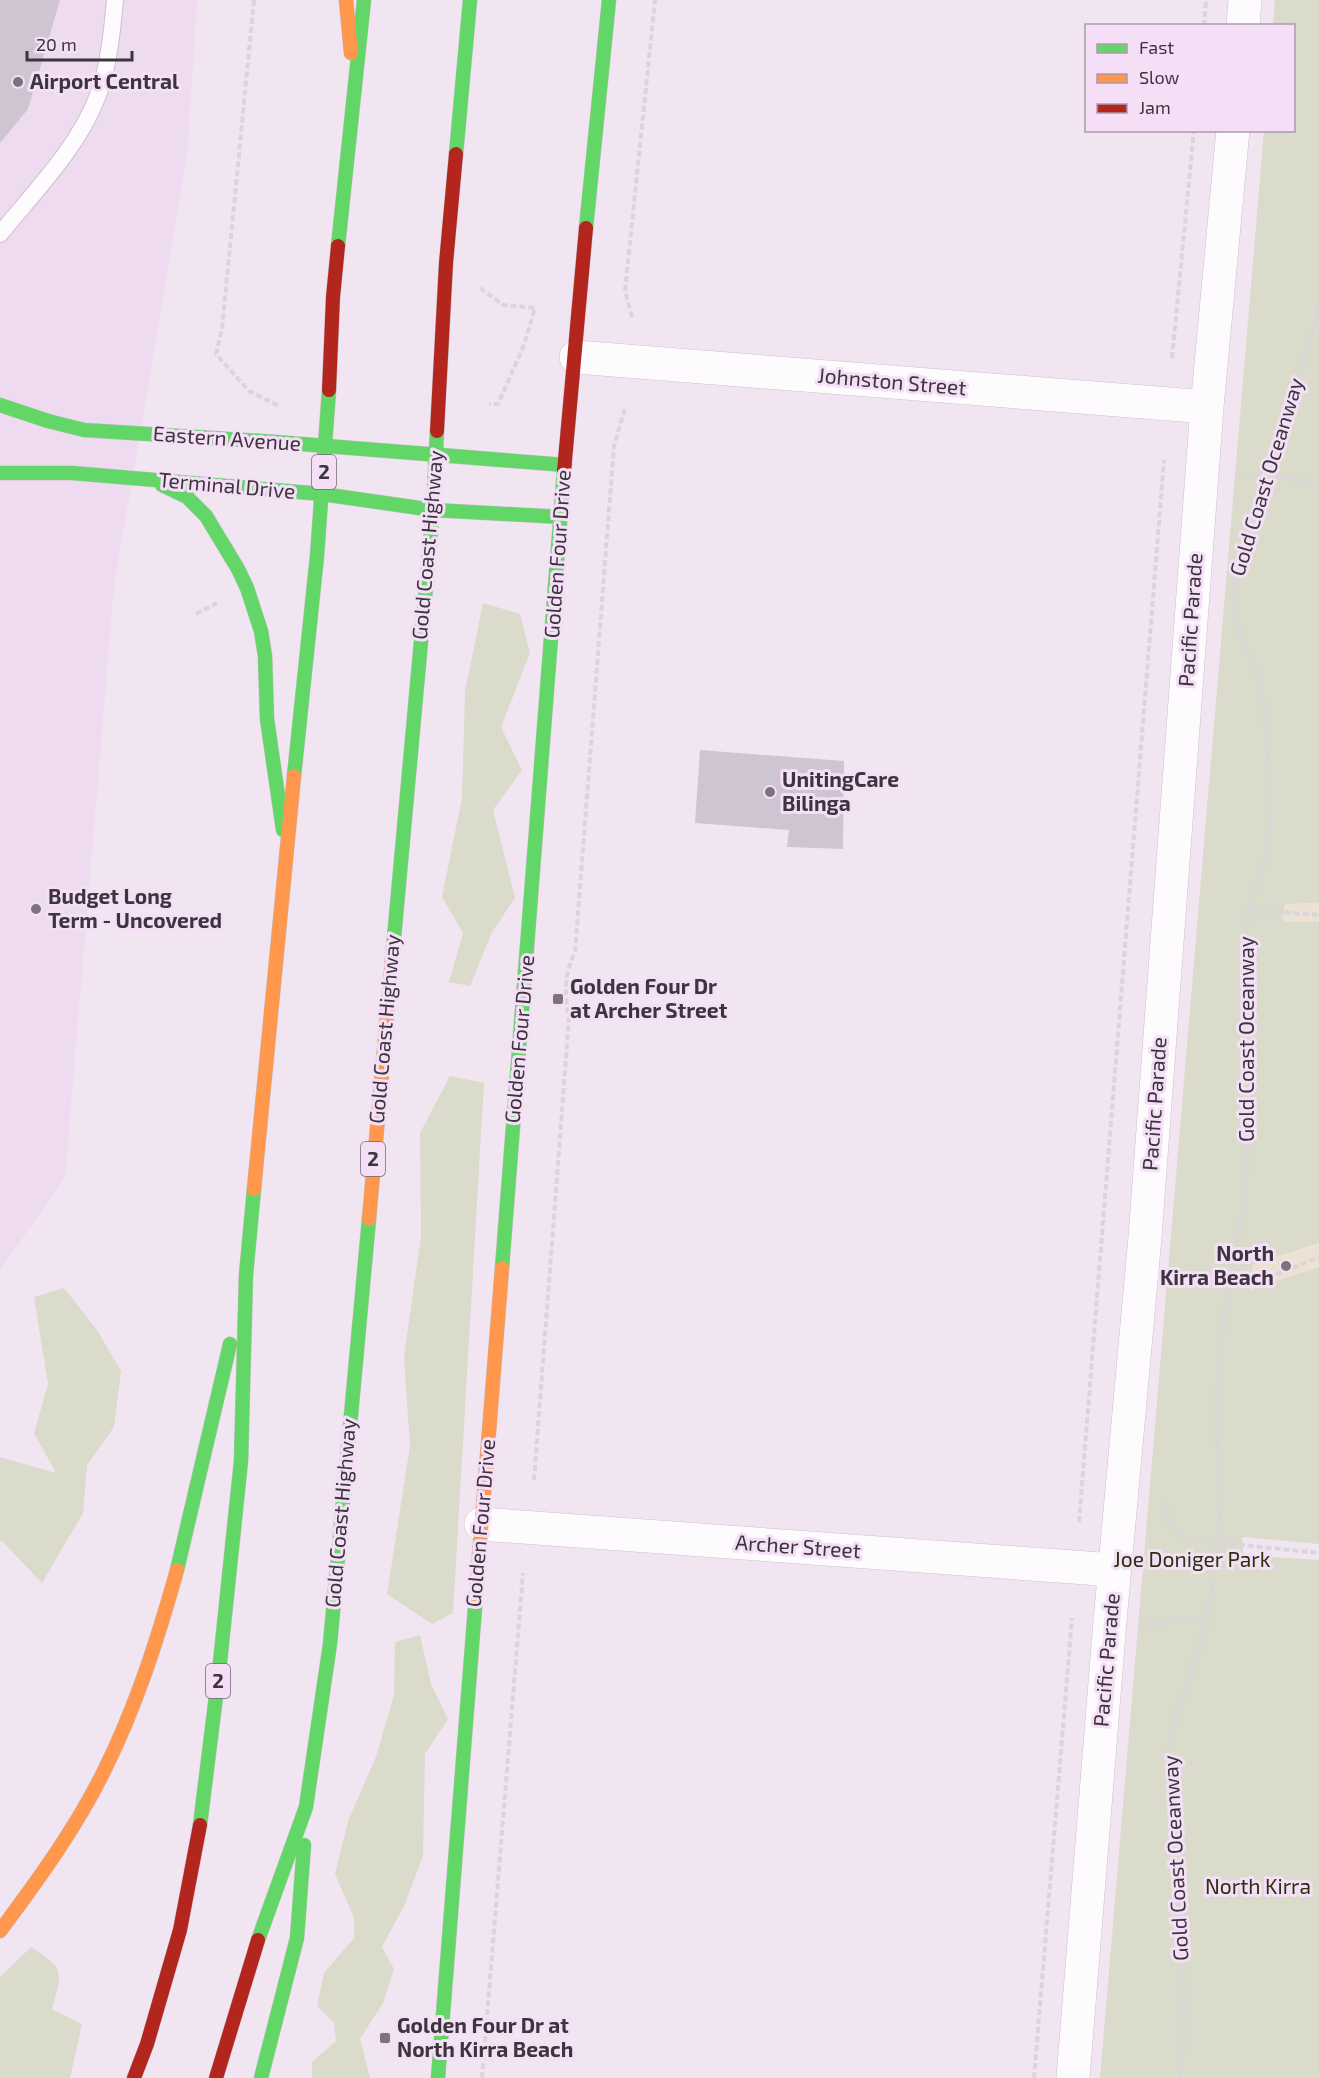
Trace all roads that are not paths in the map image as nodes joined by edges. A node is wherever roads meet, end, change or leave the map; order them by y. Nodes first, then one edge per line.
1 (115, 0) edge
2 (346, 0) edge
3 (364, 0) edge
4 (470, 0) edge
5 (609, 0) edge
6 (1245, 0) edge
7 (1243, 24) edge
8 (354, 94) junction
9 (1233, 132) edge
10 (0, 234) edge
11 (576, 357) junction
12 (0, 405) edge
13 (1207, 407) junction
14 (326, 446) junction
15 (436, 456) junction
16 (565, 465) junction
17 (0, 473) edge
18 (141, 479) junction
19 (322, 495) junction
20 (432, 510) junction
21 (561, 517) junction
22 (286, 849) junction
23 (246, 1275) junction
24 (481, 1524) junction
25 (1114, 1570) junction
26 (306, 1808) junction
27 (0, 1931) edge
28 (134, 2078) edge
29 (216, 2078) edge
30 (261, 2078) edge
31 (438, 2078) edge
32 (1073, 2078) edge

1 - 10 lane
2 - 8 main road
3 - 8 main road, 2
4 - 15 main road, Gold Coast Highway / 2
5 - 11 main road, Golden Four Drive
6 - 7 street
8 - 14 main road, 2
9 - 13 street, Pacific Parade
11 - 13 street, Johnston Street
11 - 16 main road, Golden Four Drive
12 - 14 main road, Eastern Avenue
13 - 25 street, Pacific Parade
14 - 15 main road, Eastern Avenue
14 - 19 main road, 2
15 - 16 main road, Eastern Avenue
15 - 20 main road, Gold Coast Highway / 2
16 - 21 main road, Golden Four Drive
17 - 18 main road, Terminal Drive
18 - 19 main road, Terminal Drive
18 - 22 main road
19 - 20 main road, Terminal Drive
19 - 22 main road, 2
20 - 21 main road, Terminal Drive
20 - 26 main road, Gold Coast Highway / 2
21 - 24 main road, Golden Four Drive
22 - 23 main road, 2
23 - 27 main road
23 - 28 main road, 2
24 - 25 street, Archer Street
24 - 31 main road, Golden Four Drive
25 - 32 street, Pacific Parade
26 - 29 main road, Gold Coast Highway / 2
26 - 30 main road

